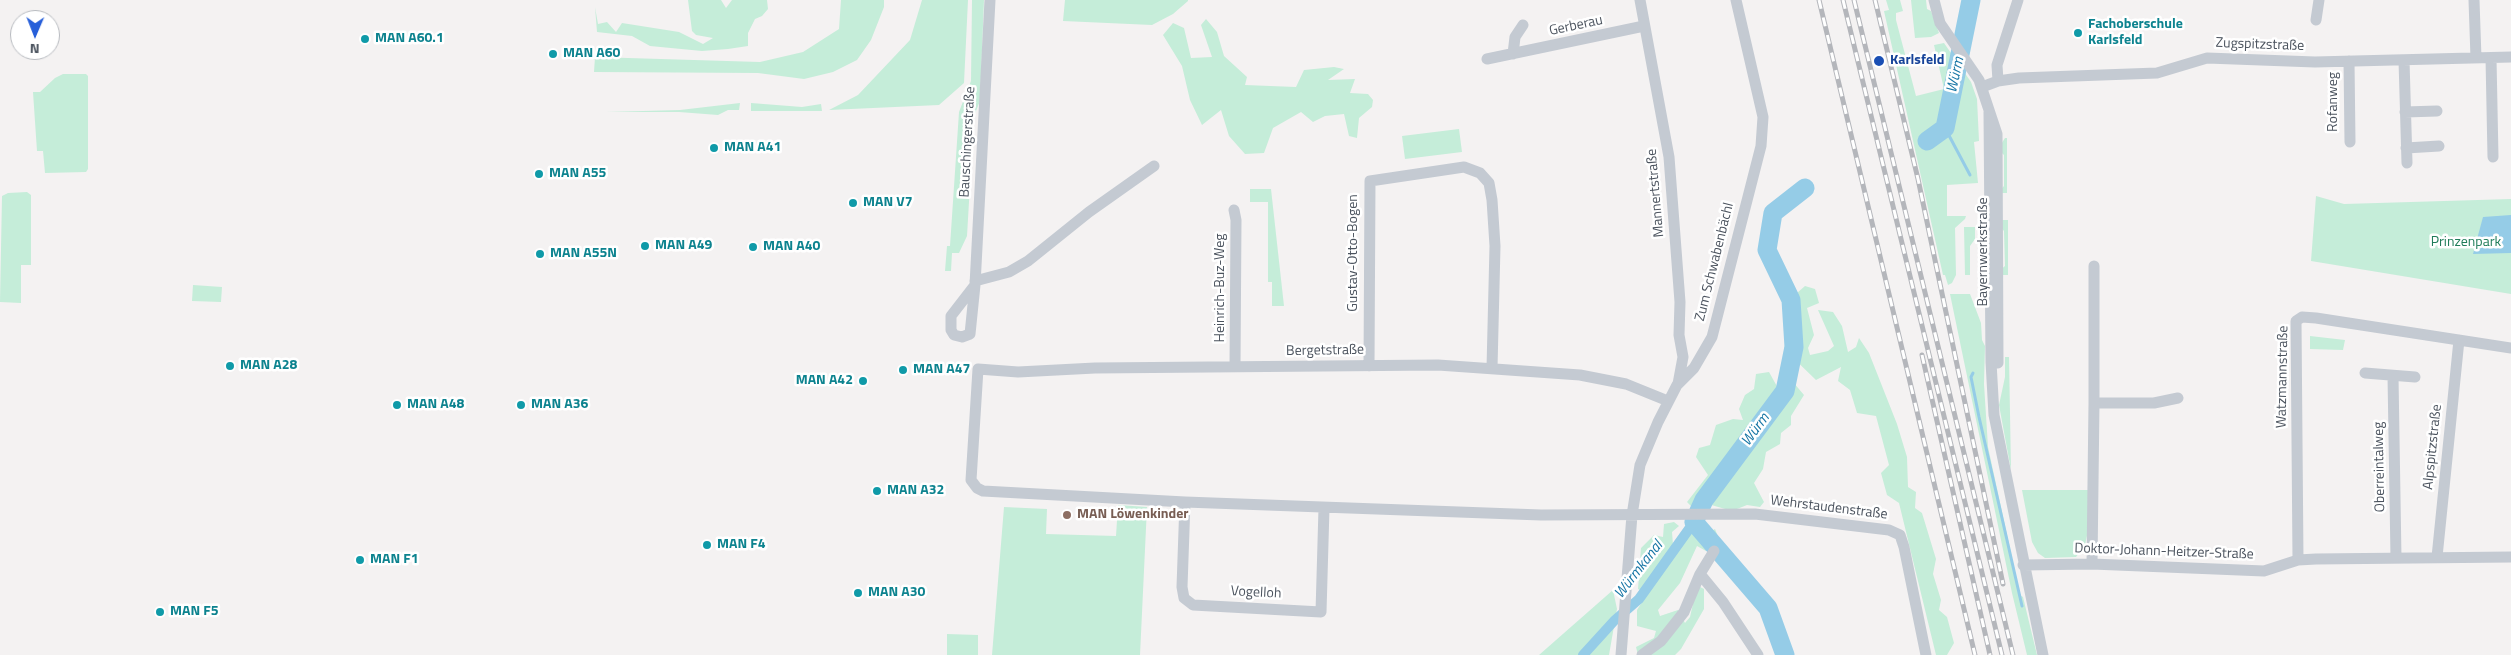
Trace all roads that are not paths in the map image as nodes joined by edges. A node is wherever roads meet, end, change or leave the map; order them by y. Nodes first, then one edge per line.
1 (990, 0) edge
2 (1640, 0) edge
3 (1736, 0) edge
4 (1934, 0) edge
5 (2018, 0) edge
6 (2319, 0) edge
7 (2474, 0) edge
8 (2316, 20) dead end
9 (1523, 25) dead end
10 (1644, 26) junction
11 (1513, 54) junction
12 (2511, 57) edge
13 (2476, 58) junction
14 (2491, 58) junction
15 (1487, 59) dead end
16 (2404, 60) junction
17 (2349, 61) junction
18 (1998, 81) junction
19 (1982, 87) junction
20 (2437, 111) dead end
21 (2405, 112) junction
22 (2350, 142) dead end
23 (2439, 146) dead end
24 (2406, 148) junction
25 (2493, 157) dead end
26 (2407, 163) dead end
27 (1154, 166) dead end
28 (1234, 210) dead end
29 (2094, 266) dead end
30 (2459, 340) junction
31 (2511, 348) edge
32 (1369, 366) junction
33 (1236, 367) junction
34 (1492, 368) junction
35 (2366, 373) dead end
36 (2394, 376) junction
37 (2415, 377) dead end
38 (1677, 385) junction
39 (2178, 398) dead end
40 (1668, 401) junction
41 (2094, 403) junction
42 (1185, 502) junction
43 (1324, 508) junction
44 (1632, 515) junction
45 (1714, 551) dead end
46 (2436, 557) junction
47 (2511, 557) edge
48 (2396, 558) junction
49 (2298, 560) junction
50 (2092, 564) junction
51 (2023, 565) junction
52 (1700, 574) junction
53 (1622, 655) edge
54 (1642, 655) edge
55 (1758, 655) edge
56 (1926, 655) edge
57 (2043, 655) edge

1 - 27 street, Bauschingerstraße
2 - 10 street, Mannertstraße
3 - 38 street, Zum Schwabenbächl
4 - 19 street, Bayernwerkstraße
5 - 18 street
6 - 8 street
7 - 13 street
9 - 11 street
10 - 11 street, Gerberau
10 - 38 street, Mannertstraße
11 - 15 street, Gerberau
12 - 14 street, Zugspitzstraße
13 - 14 street, Zugspitzstraße
13 - 16 street, Zugspitzstraße
14 - 25 street
16 - 17 street, Zugspitzstraße
16 - 21 street
17 - 18 street, Zugspitzstraße
17 - 22 street, Rofanweg
18 - 19 street, Zugspitzstraße
19 - 51 street, Bayernwerkstraße
20 - 21 street
21 - 24 street
23 - 24 street
24 - 26 street
28 - 33 street, Heinrich-Buz-Weg
29 - 41 street
30 - 31 street, Watzmannstraße
30 - 46 street, Alpspitzstraße
30 - 49 street, Watzmannstraße
32 - 33 street, Bergetstraße
32 - 34 street, Bergetstraße
32 - 34 street, Gustav-Otto-Bogen
33 - 42 street, Bergetstraße
34 - 40 street, Bergetstraße
35 - 36 street
36 - 37 street
36 - 48 street, Oberreintalweg
38 - 40 street, Zum Schwabenbächl
39 - 41 street
40 - 44 street, Zum Schwabenbächl
41 - 50 street
42 - 43 street
42 - 43 street, Vogelloh
43 - 44 street
44 - 53 street, Zum Schwabenbächl
44 - 56 street, Wehrstaudenstraße
45 - 52 street
46 - 47 street, Doktor-Johann-Heitzer-Straße
46 - 48 street, Doktor-Johann-Heitzer-Straße
48 - 49 street, Doktor-Johann-Heitzer-Straße
49 - 50 street, Doktor-Johann-Heitzer-Straße
50 - 51 street, Doktor-Johann-Heitzer-Straße
51 - 57 street, Bayernwerkstraße
52 - 54 street
52 - 55 street

